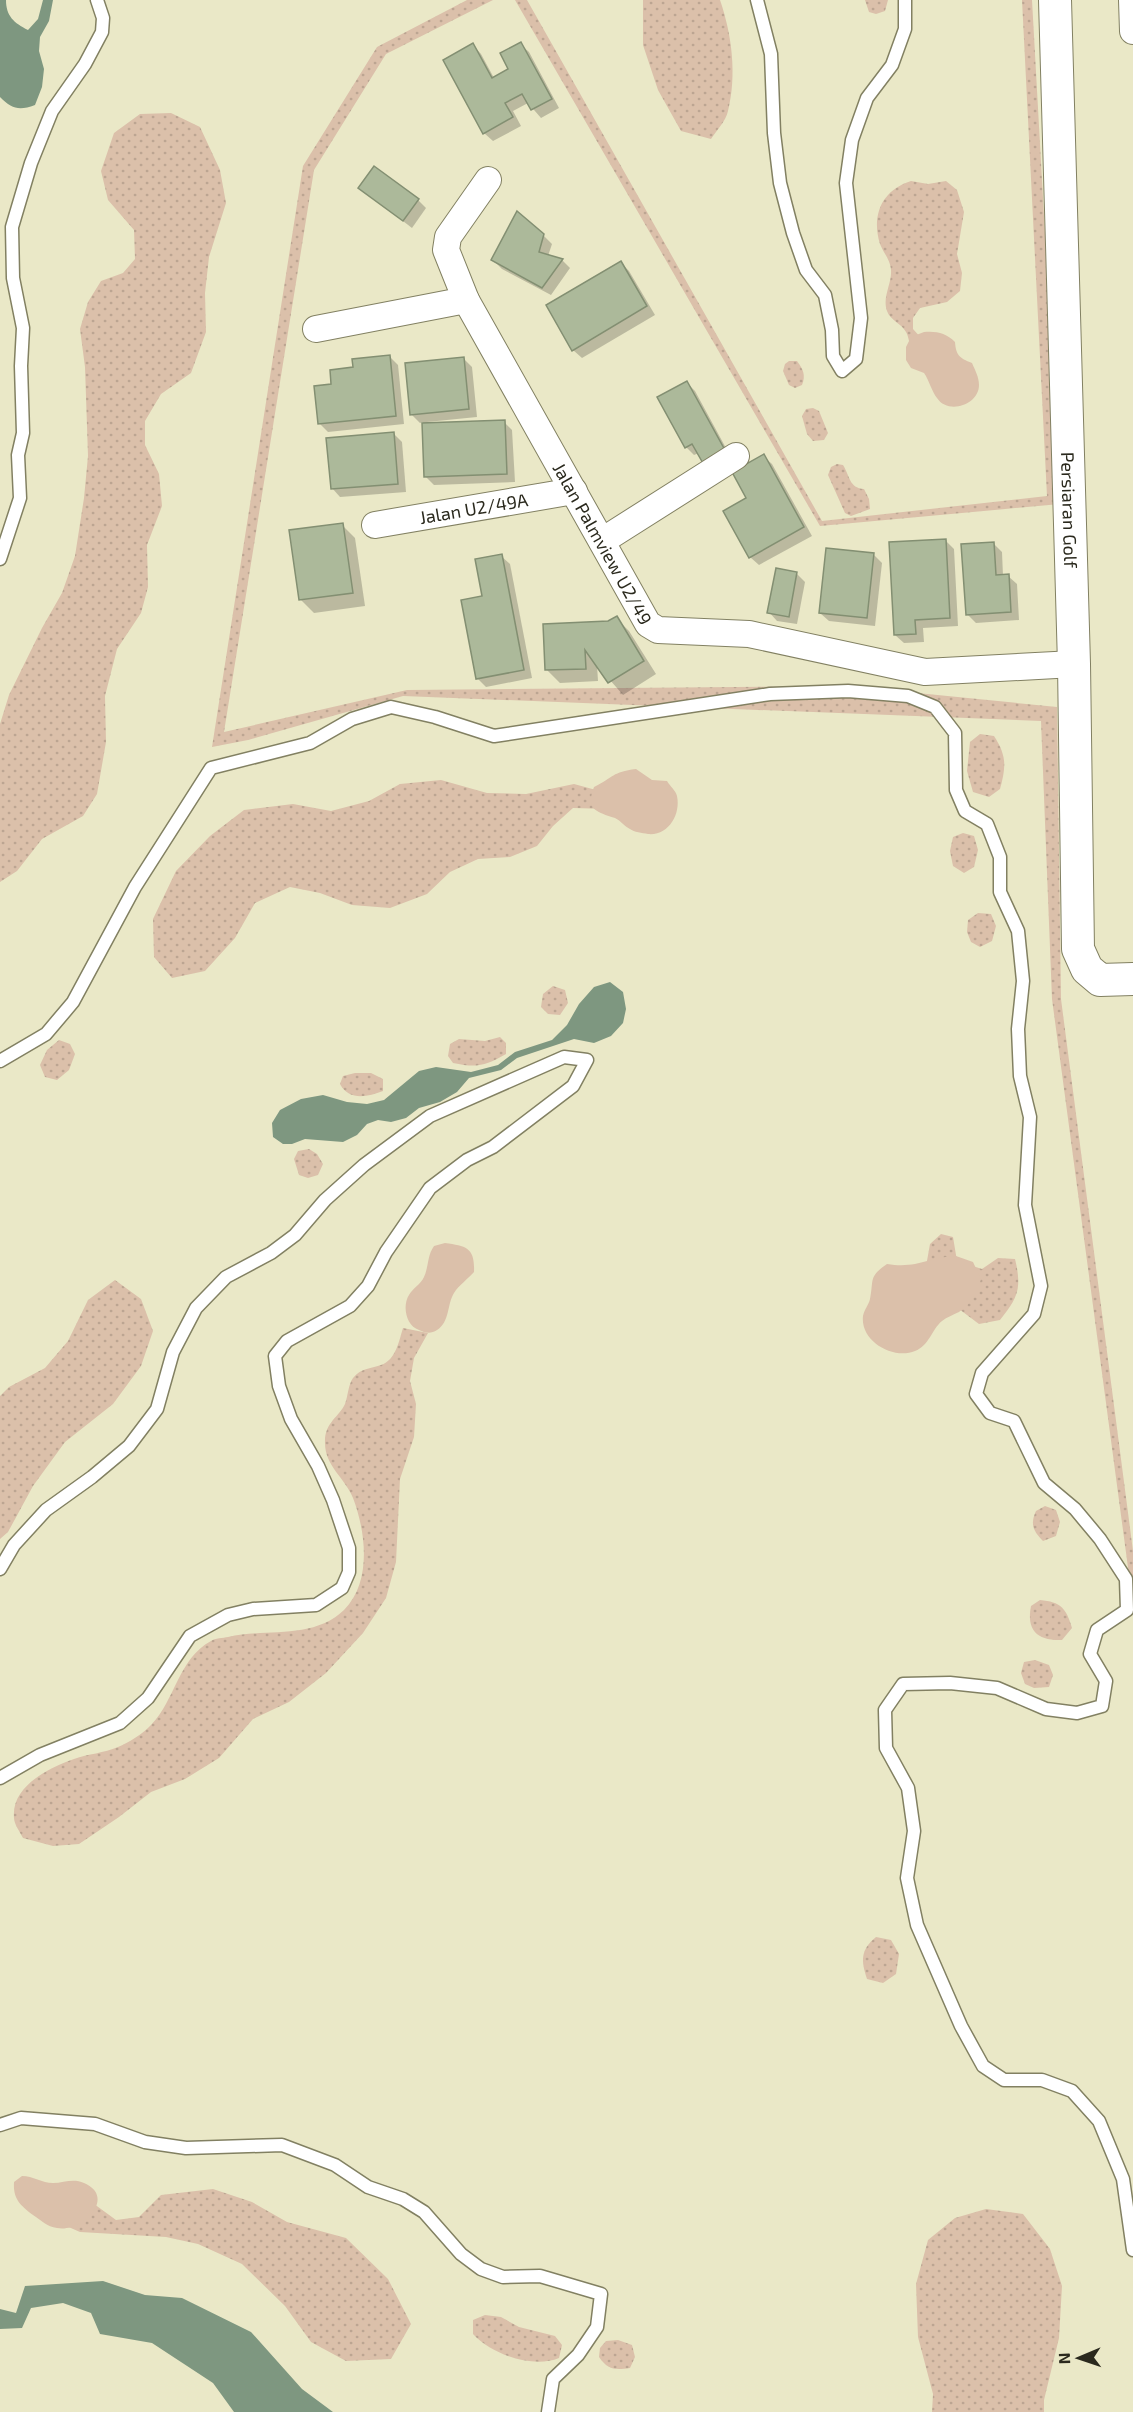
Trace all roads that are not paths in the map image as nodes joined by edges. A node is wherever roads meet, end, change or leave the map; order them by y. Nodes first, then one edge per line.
1 (97, 0) edge
2 (757, 0) edge
3 (905, 0) edge
4 (1055, 0) edge
5 (1132, 0) edge
6 (1133, 31) edge
7 (489, 180) dead end
8 (466, 300) junction
9 (316, 329) dead end
10 (736, 456) dead end
11 (574, 491) junction
12 (375, 525) dead end
13 (602, 541) junction
14 (0, 559) edge
15 (1074, 664) junction
16 (1133, 979) edge
17 (0, 1061) edge
18 (0, 1569) edge
19 (0, 1778) edge
20 (0, 2125) edge
21 (1133, 2250) edge
22 (548, 2412) edge

1 - 14 lane
2 - 3 lane
4 - 15 street, Persiaran Golf
5 - 6 street
7 - 8 street, Jalan Palmview U2/49
8 - 9 street
8 - 11 street, Jalan Palmview U2/49
10 - 13 street
11 - 12 street, Jalan U2/49A
11 - 13 street, Jalan Palmview U2/49
13 - 15 street, Jalan Palmview U2/49
15 - 16 street, Persiaran Golf
17 - 21 lane
18 - 19 lane
20 - 22 lane

